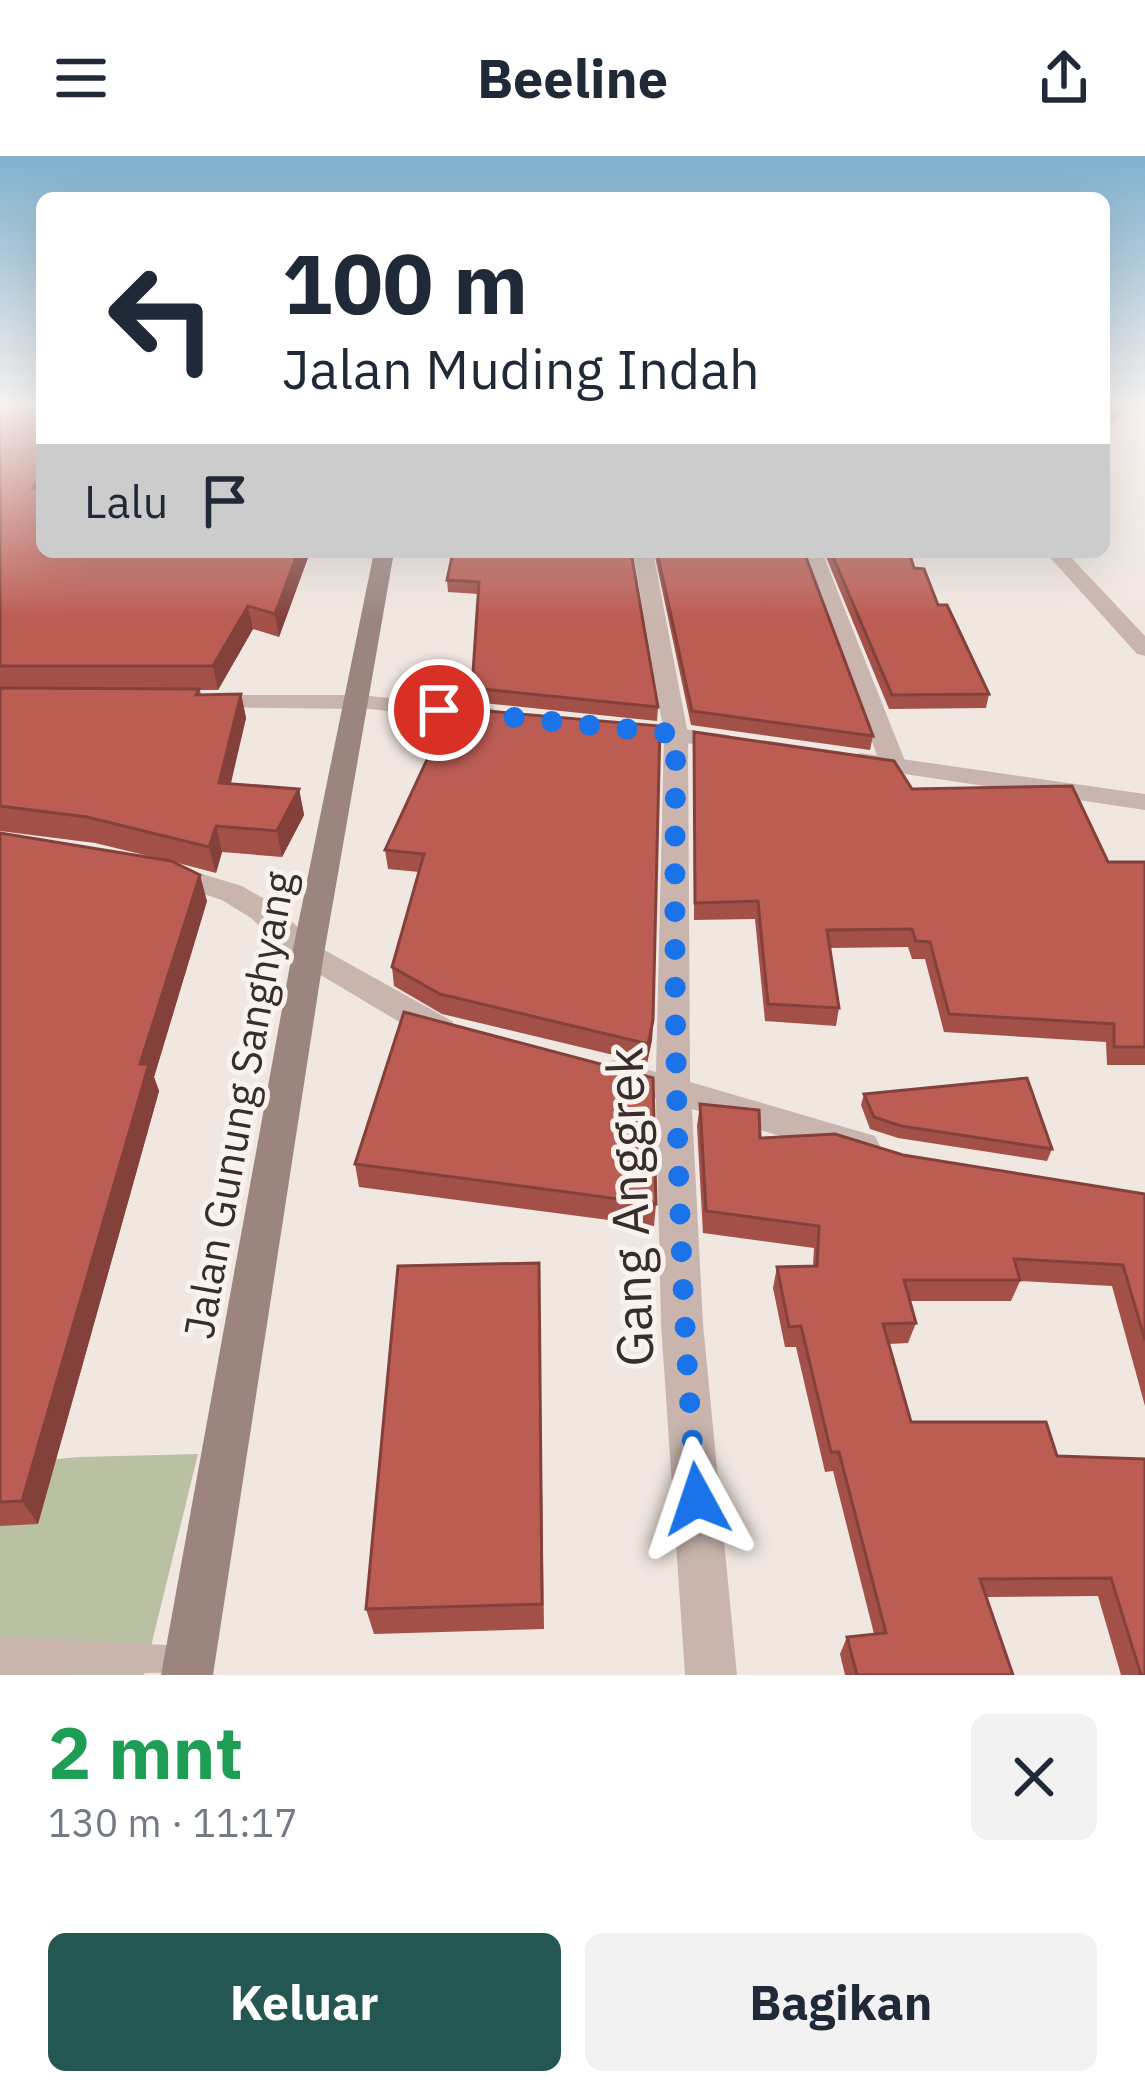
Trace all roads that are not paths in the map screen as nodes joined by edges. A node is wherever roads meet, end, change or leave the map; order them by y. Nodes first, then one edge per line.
1 (383, 558) edge
2 (644, 558) edge
3 (814, 558) edge
4 (1061, 558) edge
5 (1145, 649) edge
6 (167, 702) edge
7 (359, 702) junction
8 (514, 718) edge
9 (605, 727) edge
10 (676, 734) junction
11 (763, 747) edge
12 (829, 756) edge
13 (894, 766) junction
14 (1145, 802) edge
15 (141, 866) edge
16 (308, 954) junction
17 (475, 1039) edge
18 (585, 1066) edge
19 (673, 1088) junction
20 (897, 1157) edge
21 (0, 1663) edge
22 (188, 1673) edge
23 (711, 1675) edge

1 - 7 main road, Jalan Gunung Sanghyang
2 - 10 street, Gang Anggrek
3 - 13 street
4 - 5 street
6 - 7 street
7 - 8 street
7 - 16 main road, Jalan Gunung Sanghyang
9 - 10 street
10 - 11 street
10 - 19 street, Gang Anggrek
12 - 13 street
13 - 14 street
15 - 16 street
16 - 17 street
16 - 22 main road, Jalan Gunung Sanghyang
18 - 19 street
19 - 20 street
19 - 23 street, Gang Anggrek
21 - 22 street

